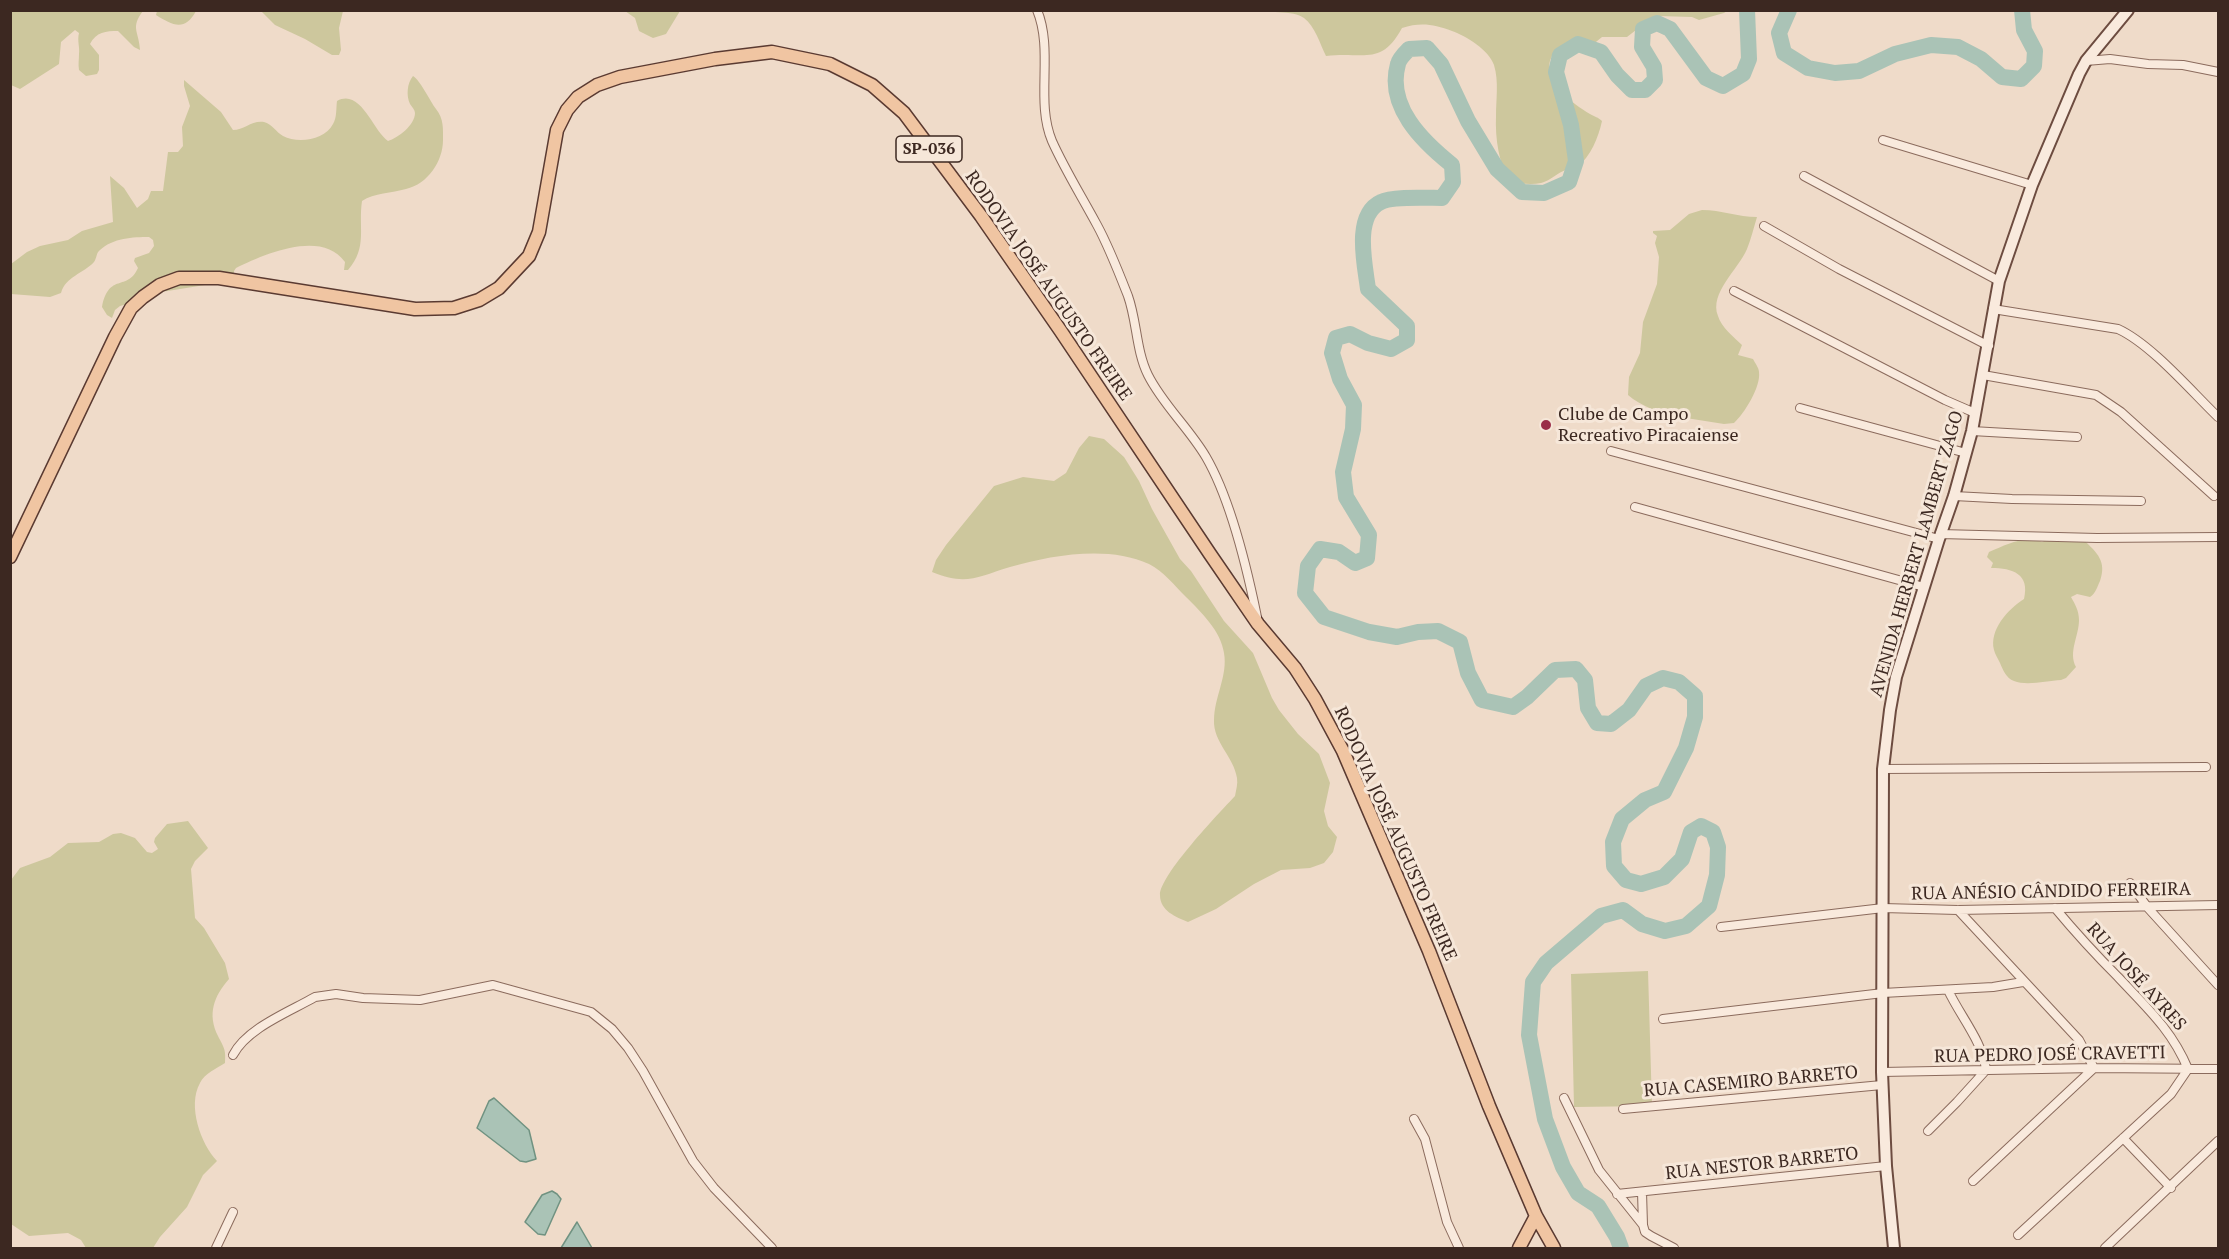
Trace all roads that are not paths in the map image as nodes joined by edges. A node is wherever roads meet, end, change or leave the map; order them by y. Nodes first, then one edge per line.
1 (1037, 10) edge
2 (2128, 10) edge
3 (2086, 60) junction
4 (2218, 72) edge
5 (1883, 140) dead end
6 (1804, 176) dead end
7 (2032, 185) junction
8 (1764, 226) dead end
9 (1999, 280) junction
10 (1734, 291) dead end
11 (1993, 309) junction
12 (1989, 346) junction
13 (1983, 375) junction
14 (1800, 408) dead end
15 (1975, 413) junction
16 (2218, 417) edge
17 (1972, 431) junction
18 (2077, 437) dead end
19 (1611, 451) dead end
20 (1966, 453) junction
21 (1954, 496) junction
22 (2214, 496) dead end
23 (2141, 501) dead end
24 (1635, 507) dead end
25 (1939, 537) junction
26 (2218, 537) edge
27 (10, 557) edge
28 (1924, 586) junction
29 (1258, 624) junction
30 (2206, 767) dead end
31 (1883, 769) junction
32 (2130, 883) dead end
33 (2218, 905) edge
34 (1883, 908) junction
35 (2055, 908) junction
36 (2148, 908) junction
37 (1958, 910) junction
38 (1721, 927) dead end
39 (2023, 981) junction
40 (2218, 985) edge
41 (1948, 990) junction
42 (1884, 993) junction
43 (1663, 1019) dead end
44 (232, 1055) dead end
45 (2094, 1068) junction
46 (2188, 1069) junction
47 (2218, 1069) edge
48 (1986, 1070) junction
49 (1882, 1072) junction
50 (1882, 1085) junction
51 (1564, 1098) dead end
52 (1623, 1109) dead end
53 (1414, 1119) dead end
54 (1928, 1131) dead end
55 (2123, 1138) junction
56 (2218, 1141) edge
57 (1886, 1166) junction
58 (1973, 1181) dead end
59 (2171, 1188) junction
60 (1642, 1192) junction
61 (1617, 1194) junction
62 (233, 1212) dead end
63 (1536, 1216) junction
64 (1643, 1225) junction
65 (2018, 1235) dead end
66 (1551, 1247) edge
67 (216, 1248) edge
68 (772, 1248) edge
69 (1459, 1248) edge
70 (1519, 1248) edge
71 (1674, 1248) edge
72 (1894, 1248) edge
73 (2104, 1248) edge

1 - 29 street
2 - 3 street, AVENIDA HERBERT LAMBERT ZAGO
3 - 4 street
3 - 7 street, AVENIDA HERBERT LAMBERT ZAGO
5 - 7 street
6 - 9 street
7 - 9 street, AVENIDA HERBERT LAMBERT ZAGO
8 - 12 street
9 - 11 street, AVENIDA HERBERT LAMBERT ZAGO
10 - 15 street
11 - 12 street, AVENIDA HERBERT LAMBERT ZAGO
11 - 16 street
12 - 13 street, AVENIDA HERBERT LAMBERT ZAGO
13 - 15 street, AVENIDA HERBERT LAMBERT ZAGO
13 - 22 street
14 - 20 street
15 - 17 street, AVENIDA HERBERT LAMBERT ZAGO
17 - 18 street
17 - 20 street, AVENIDA HERBERT LAMBERT ZAGO
19 - 25 street
20 - 21 street, AVENIDA HERBERT LAMBERT ZAGO
21 - 23 street
21 - 25 street, AVENIDA HERBERT LAMBERT ZAGO
24 - 28 street
25 - 26 street
25 - 28 street, AVENIDA HERBERT LAMBERT ZAGO
27 - 29 main road, RODOVIA JOSÉ AUGUSTO FREIRE / SP-036
28 - 31 street, AVENIDA HERBERT LAMBERT ZAGO
29 - 63 main road, RODOVIA JOSÉ AUGUSTO FREIRE / SP-036
30 - 31 street
31 - 34 street, AVENIDA HERBERT LAMBERT ZAGO
32 - 36 street
33 - 36 street, RUA ANÉSIO CÂNDIDO FERREIRA
34 - 37 street, RUA ANÉSIO CÂNDIDO FERREIRA
34 - 38 street, RUA ANÉSIO CÂNDIDO FERREIRA
34 - 42 street, AVENIDA HERBERT LAMBERT ZAGO
35 - 36 street, RUA ANÉSIO CÂNDIDO FERREIRA
35 - 37 street, RUA ANÉSIO CÂNDIDO FERREIRA
35 - 46 street, RUA JOSÉ AYRES
36 - 40 street
37 - 39 street
39 - 41 street
39 - 45 street
41 - 42 street
41 - 48 street
42 - 43 street
42 - 49 street, AVENIDA HERBERT LAMBERT ZAGO
44 - 68 street
45 - 46 street, RUA PEDRO JOSÉ CRAVETTI
45 - 48 street, RUA PEDRO JOSÉ CRAVETTI
45 - 58 street
46 - 47 street, RUA PEDRO JOSÉ CRAVETTI
46 - 55 street
48 - 49 street, RUA PEDRO JOSÉ CRAVETTI
48 - 54 street
49 - 50 street, AVENIDA HERBERT LAMBERT ZAGO
50 - 52 street, RUA CASEMIRO BARRETO
50 - 57 street, AVENIDA HERBERT LAMBERT ZAGO
51 - 61 street
53 - 69 street
55 - 59 street
55 - 65 street
56 - 59 street
57 - 60 street, RUA NESTOR BARRETO
57 - 72 street, AVENIDA HERBERT LAMBERT ZAGO
59 - 73 street
60 - 61 street, RUA NESTOR BARRETO
60 - 64 street, RUA NESTOR BARRETO
61 - 64 street
62 - 67 street
63 - 66 main road, RODOVIA JOSÉ AUGUSTO FREIRE / SP-036
63 - 70 main road
64 - 71 street

